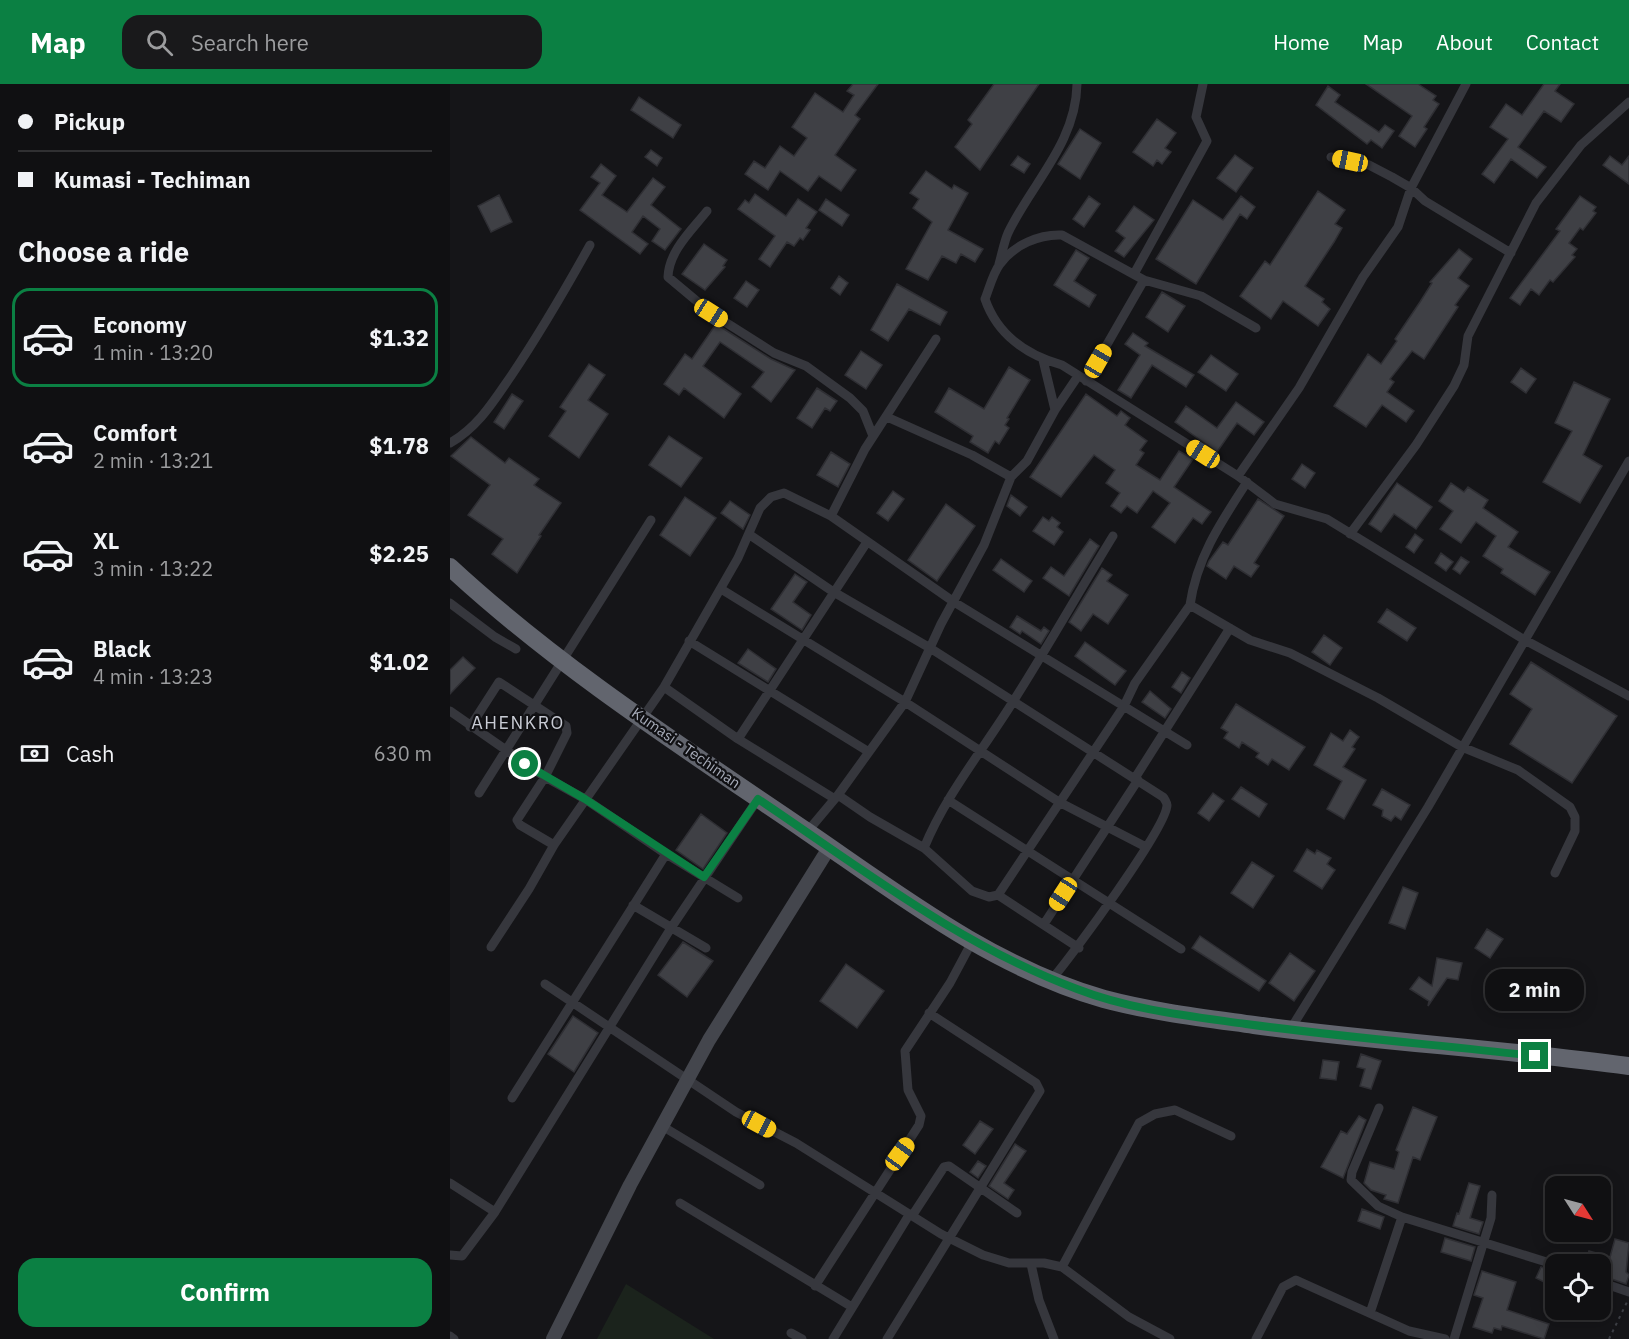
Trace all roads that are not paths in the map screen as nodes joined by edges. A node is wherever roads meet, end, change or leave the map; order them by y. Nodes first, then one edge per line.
1 (1077, 84) edge
2 (1203, 84) edge
3 (1466, 84) edge
4 (1629, 102) edge
5 (1331, 157) dead end
6 (1411, 188) junction
7 (707, 211) dead end
8 (590, 245) dead end
9 (1511, 253) junction
10 (999, 264) junction
11 (1134, 274) junction
12 (1144, 280) junction
13 (1256, 328) dead end
14 (936, 339) dead end
15 (1043, 360) junction
16 (1082, 379) junction
17 (1055, 410) junction
18 (887, 417) junction
19 (873, 436) junction
20 (450, 443) edge
21 (1629, 461) edge
22 (1011, 477) junction
23 (1243, 479) junction
24 (831, 516) junction
25 (651, 520) dead end
26 (1350, 534) junction
27 (750, 535) junction
28 (1113, 536) dead end
29 (867, 542) junction
30 (450, 567) edge
31 (721, 589) junction
32 (832, 591) junction
33 (954, 602) junction
34 (450, 603) edge
35 (1190, 605) junction
36 (1230, 628) junction
37 (804, 638) junction
38 (1524, 639) junction
39 (689, 641) junction
40 (930, 648) junction
41 (516, 649) dead end
42 (1041, 655) junction
43 (564, 661) junction
44 (664, 687) junction
45 (771, 690) junction
46 (1629, 696) edge
47 (1014, 700) junction
48 (905, 702) junction
49 (536, 706) junction
50 (1124, 706) junction
51 (450, 711) edge
52 (643, 718) junction
53 (470, 727) junction
54 (1164, 731) junction
55 (738, 739) junction
56 (1187, 745) dead end
57 (1462, 747) junction
58 (1092, 750) junction
59 (505, 751) junction
60 (982, 751) junction
61 (869, 752) junction
62 (545, 777) junction
63 (1136, 779) junction
64 (479, 793) dead end
65 (837, 797) junction
66 (585, 799) junction
67 (758, 799) junction
68 (948, 800) junction
69 (1059, 802) junction
70 (1107, 825) junction
71 (807, 832) junction
72 (554, 845) junction
73 (1146, 847) junction
74 (829, 848) junction
75 (924, 848) junction
76 (1028, 850) junction
77 (666, 854) junction
78 (1555, 873) dead end
79 (704, 877) junction
80 (1073, 879) junction
81 (998, 895) junction
82 (738, 898) dead end
83 (1109, 902) junction
84 (633, 905) junction
85 (1044, 924) junction
86 (671, 928) junction
87 (973, 940) junction
88 (491, 947) dead end
89 (706, 948) dead end
90 (1079, 948) junction
91 (1181, 949) dead end
92 (1052, 979) junction
93 (545, 984) dead end
94 (573, 1004) junction
95 (929, 1013) junction
96 (611, 1028) junction
97 (1290, 1030) junction
98 (1629, 1066) edge
99 (688, 1078) junction
100 (512, 1098) dead end
101 (1379, 1108) dead end
102 (662, 1126) junction
103 (1231, 1136) dead end
104 (450, 1183) edge
105 (760, 1185) dead end
106 (980, 1188) junction
107 (873, 1194) junction
108 (1492, 1195) dead end
109 (680, 1203) dead end
110 (495, 1212) junction
111 (1017, 1213) dead end
112 (911, 1216) junction
113 (1402, 1216) junction
114 (948, 1238) junction
115 (1484, 1241) junction
116 (450, 1255) edge
117 (1545, 1261) edge
118 (1031, 1264) junction
119 (1062, 1267) junction
120 (815, 1286) junction
121 (1611, 1286) edge
122 (1629, 1292) edge
123 (852, 1307) junction
124 (1370, 1313) junction
125 (791, 1333) dead end
126 (1407, 1335) edge
127 (450, 1336) edge
128 (454, 1339) edge
129 (553, 1339) edge
130 (802, 1339) edge
131 (833, 1339) edge
132 (887, 1339) edge
133 (1054, 1339) edge
134 (1170, 1339) edge
135 (1256, 1339) edge
136 (1445, 1339) edge
137 (1454, 1339) edge

1 - 10 street
2 - 11 street
3 - 6 street
4 - 9 street
5 - 6 street
6 - 9 street
6 - 23 street
7 - 19 street
8 - 20 street
9 - 26 street
10 - 11 street
10 - 15 street
11 - 12 street
12 - 13 street
12 - 16 street
14 - 18 street
15 - 16 street
15 - 17 street
16 - 17 street
16 - 23 street
17 - 22 street
18 - 19 street
18 - 22 street
19 - 24 street
21 - 38 street
22 - 33 street
23 - 26 street
23 - 35 street
24 - 27 street
24 - 29 street
25 - 43 street
26 - 38 street
27 - 31 street
27 - 32 street
28 - 42 street
29 - 32 street
29 - 33 street
30 - 43 highway, Kumasi - Techiman
31 - 37 street
31 - 39 street
32 - 37 street
32 - 40 street
33 - 40 street
33 - 42 street
34 - 41 street
35 - 36 street
35 - 50 street
36 - 54 street
36 - 57 street
37 - 45 street
37 - 48 street
38 - 46 street
38 - 57 street
39 - 44 street
39 - 45 street
40 - 47 street
40 - 48 street
42 - 47 street
42 - 50 street
43 - 49 street
43 - 52 highway, Kumasi - Techiman
44 - 52 street
44 - 55 street
45 - 55 street
45 - 61 street
47 - 58 street
47 - 60 street
48 - 60 street
48 - 61 street
49 - 53 street
49 - 59 street
49 - 62 street
50 - 54 street
50 - 58 street
51 - 53 street
52 - 66 street
52 - 67 highway, Kumasi - Techiman
53 - 59 street
54 - 56 street
54 - 63 street
55 - 65 street
57 - 78 street
57 - 97 street
58 - 63 street
58 - 69 street
59 - 62 street
59 - 64 street
60 - 68 street
60 - 69 street
61 - 65 street
62 - 66 street
62 - 72 street
63 - 70 street
63 - 73 street
65 - 71 street
65 - 75 street
66 - 72 street
66 - 77 street
67 - 71 highway, Kumasi - Techiman
67 - 79 street
68 - 75 street
68 - 76 street
69 - 70 street
69 - 76 street
70 - 73 street
70 - 80 street
71 - 74 highway, Kumasi - Techiman
72 - 88 street
73 - 83 street
74 - 87 highway, Kumasi - Techiman
74 - 99 main road
75 - 81 street
76 - 80 street
76 - 81 street
77 - 79 street
77 - 84 street
79 - 82 street
79 - 86 street
80 - 83 street
80 - 85 street
81 - 85 street
83 - 90 street
83 - 91 street
84 - 86 street
84 - 94 street
85 - 90 street
86 - 89 street
86 - 96 street
87 - 92 highway, Kumasi - Techiman
87 - 95 street
90 - 92 street
92 - 97 highway, Kumasi - Techiman
93 - 94 street
94 - 96 street
94 - 100 street
95 - 106 street
95 - 107 street
96 - 99 street
96 - 110 street
97 - 98 highway, Kumasi - Techiman
99 - 102 main road
99 - 107 street
101 - 113 street
102 - 105 street
102 - 129 main road
103 - 119 street
104 - 110 street
106 - 111 street
106 - 112 street
106 - 114 street
107 - 112 street
107 - 120 street
108 - 115 street
109 - 120 street
110 - 116 street
112 - 114 street
112 - 123 street
113 - 115 street
113 - 124 street
114 - 118 street
114 - 132 street
115 - 117 street
115 - 137 street
118 - 119 street
118 - 133 street
119 - 134 street
120 - 123 street
121 - 122 street
123 - 131 street
124 - 126 street
124 - 135 street
125 - 130 street
126 - 136 street
127 - 128 street

